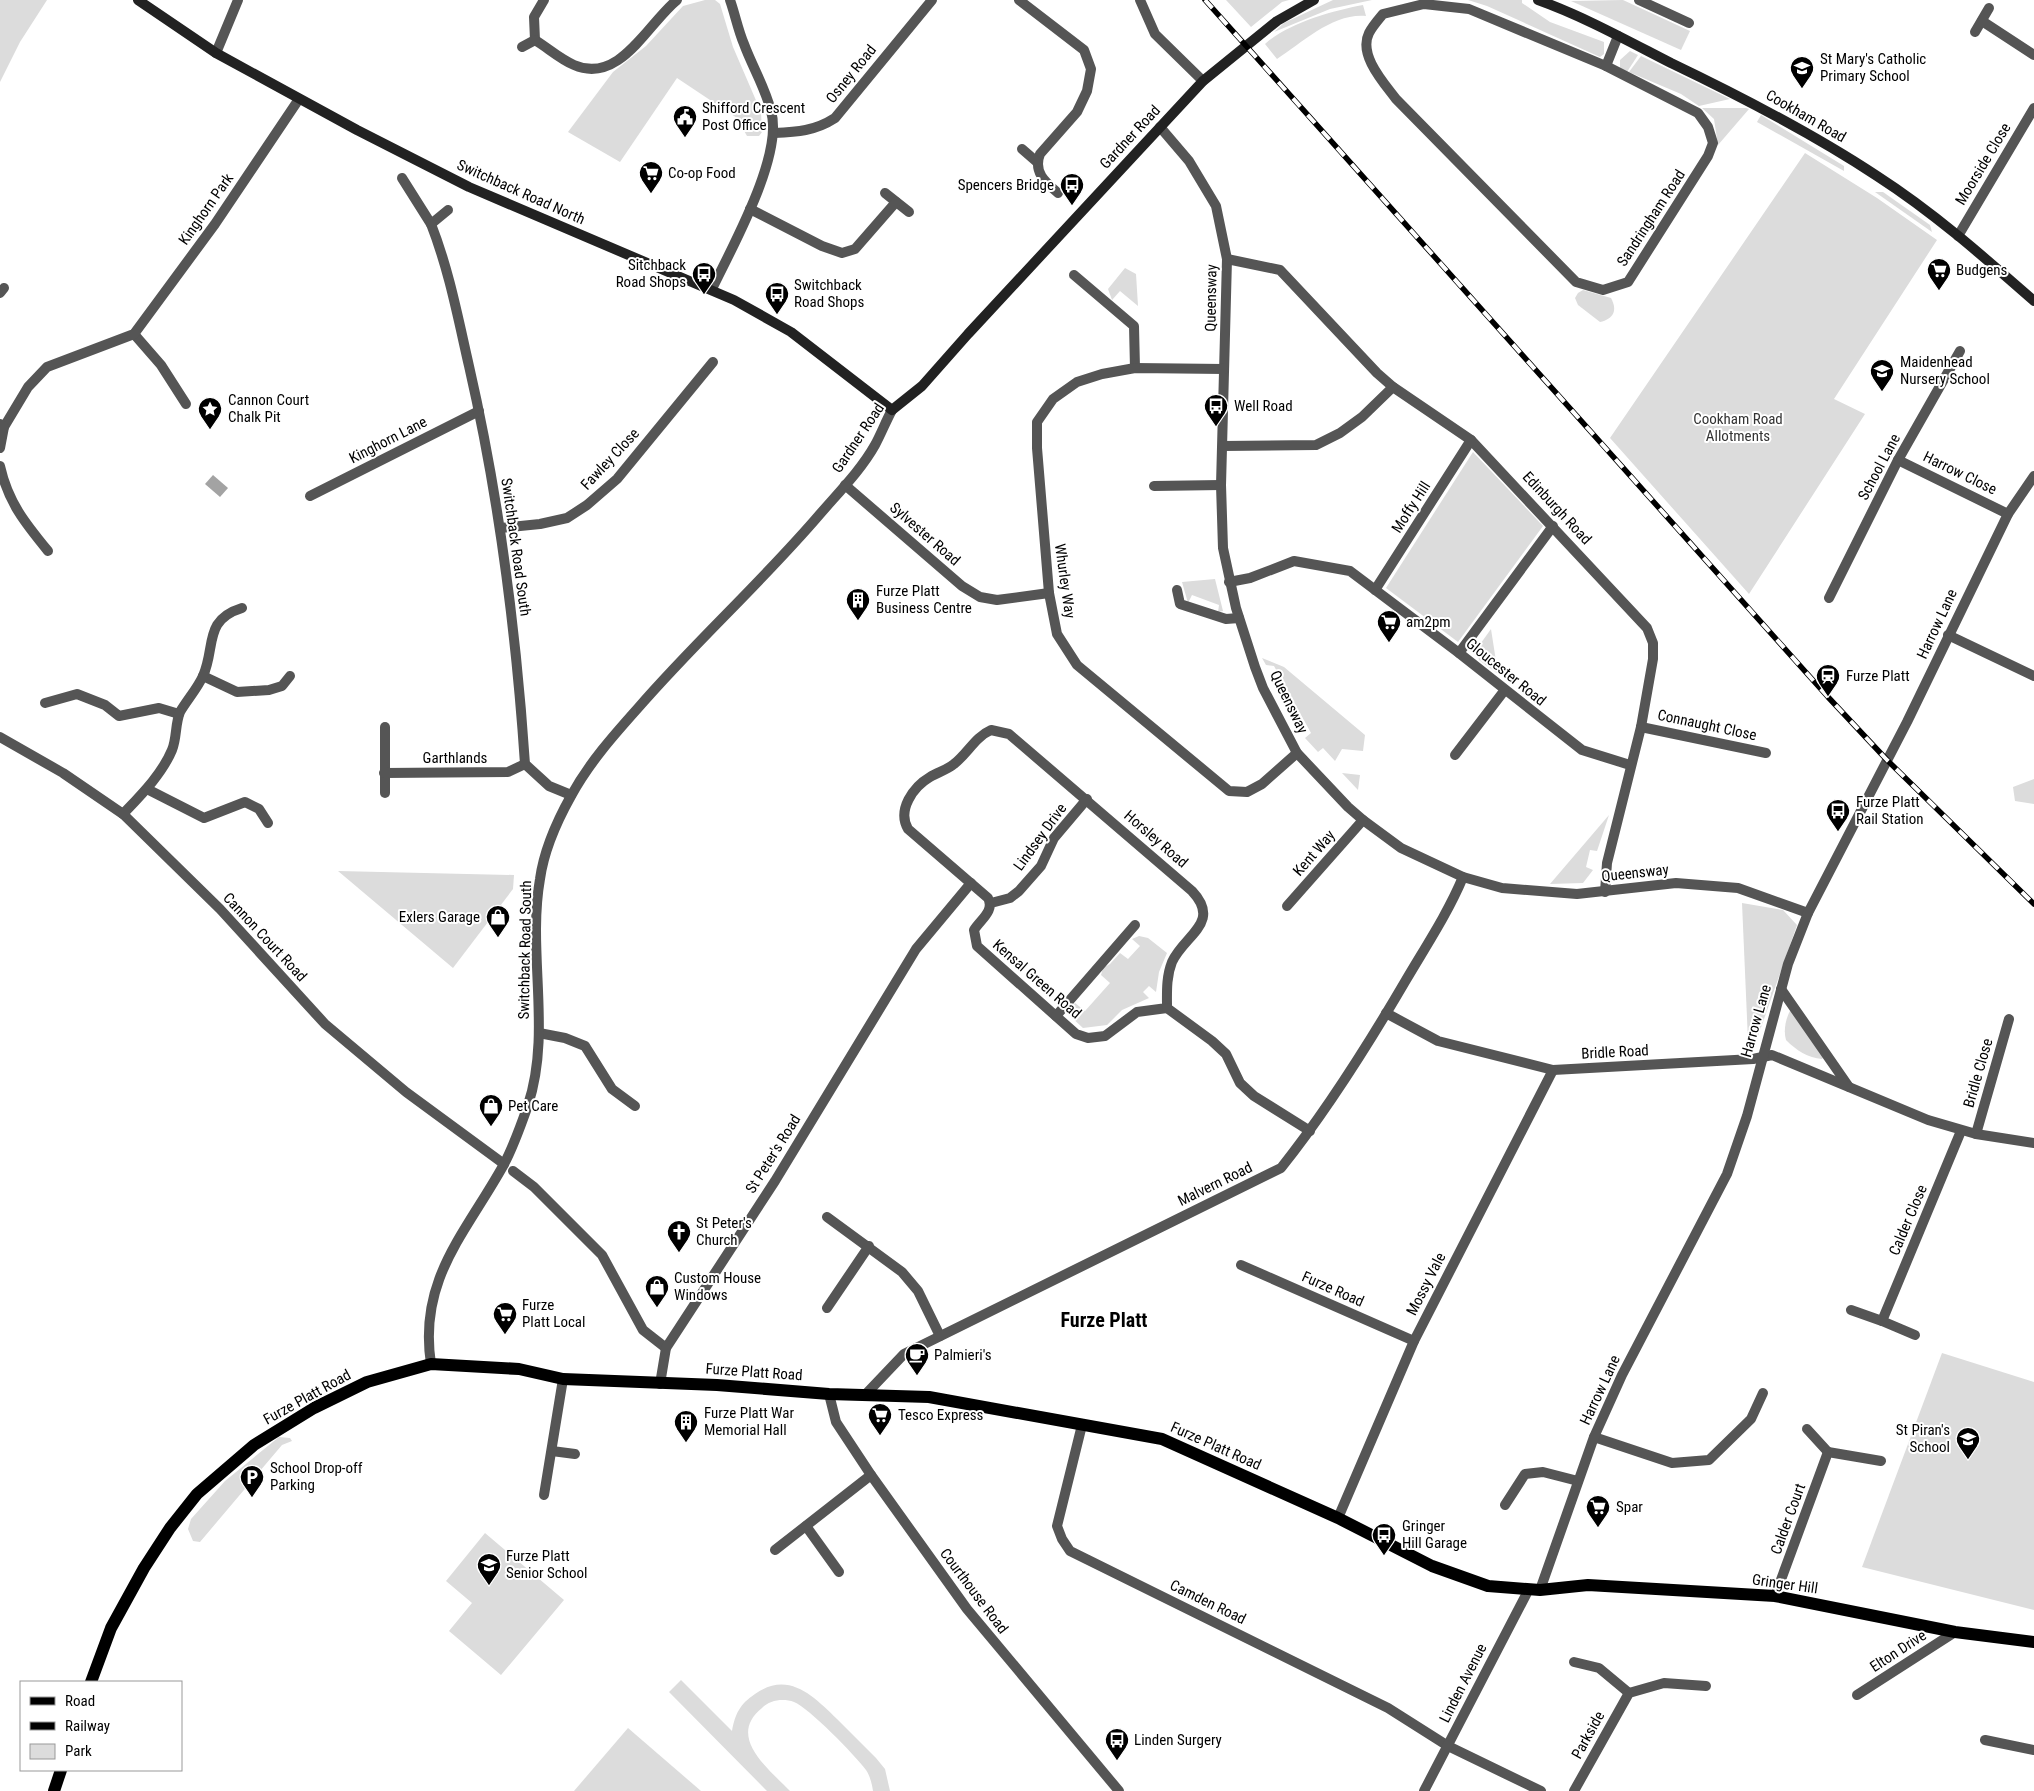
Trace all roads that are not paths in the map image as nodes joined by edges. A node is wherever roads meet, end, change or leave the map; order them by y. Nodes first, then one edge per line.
1 (138, 0) edge
2 (238, 0) edge
3 (544, 0) edge
4 (677, 0) edge
5 (730, 0) edge
6 (932, 0) edge
7 (1018, 0) edge
8 (1140, 0) edge
9 (1314, 0) edge
10 (1638, 0) edge
11 (1542, 1) edge
12 (1989, 8) dead end
13 (1982, 21) junction
14 (1689, 23) dead end
15 (1975, 32) dead end
16 (1618, 36) junction
17 (535, 40) junction
18 (522, 47) dead end
19 (216, 53) junction
20 (2034, 55) edge
21 (1606, 66) junction
22 (1204, 82) junction
23 (299, 99) junction
24 (2034, 108) edge
25 (1160, 127) junction
26 (774, 133) junction
27 (1022, 149) dead end
28 (1037, 162) junction
29 (402, 178) dead end
30 (885, 193) dead end
31 (1058, 193) dead end
32 (896, 202) junction
33 (750, 209) junction
34 (448, 210) dead end
35 (909, 212) dead end
36 (431, 224) junction
37 (1958, 236) junction
38 (1228, 260) junction
39 (1074, 275) dead end
40 (712, 289) junction
41 (2034, 301) edge
42 (134, 334) junction
43 (1960, 351) dead end
44 (713, 362) dead end
45 (1135, 368) junction
46 (1224, 369) junction
47 (1392, 386) junction
48 (186, 404) dead end
49 (892, 410) junction
50 (479, 411) junction
51 (2, 425) edge
52 (1471, 440) junction
53 (1223, 446) junction
54 (0, 448) edge
55 (1898, 460) junction
56 (0, 466) edge
57 (2034, 476) edge
58 (845, 485) junction
59 (1221, 485) junction
60 (1154, 486) dead end
61 (310, 496) dead end
62 (2008, 514) junction
63 (1553, 526) junction
64 (500, 528) junction
65 (48, 551) dead end
66 (1229, 582) junction
67 (1177, 590) dead end
68 (1375, 590) junction
69 (1049, 593) junction
70 (1829, 598) dead end
71 (242, 608) dead end
72 (1239, 618) junction
73 (1948, 635) junction
74 (1459, 653) junction
75 (203, 676) junction
76 (290, 676) dead end
77 (2034, 676) edge
78 (1504, 691) junction
79 (45, 703) dead end
80 (180, 714) junction
81 (1641, 727) junction
82 (385, 728) dead end
83 (0, 737) edge
84 (1766, 752) dead end
85 (1297, 753) junction
86 (1455, 755) dead end
87 (525, 764) junction
88 (1630, 765) junction
89 (384, 773) junction
90 (147, 789) junction
91 (385, 793) dead end
92 (571, 795) junction
93 (1086, 799) junction
94 (123, 814) junction
95 (1363, 820) junction
96 (268, 823) dead end
97 (1464, 877) junction
98 (971, 883) junction
99 (1605, 892) junction
100 (991, 903) junction
101 (1287, 906) dead end
102 (1808, 913) junction
103 (1134, 925) dead end
104 (1781, 989) junction
105 (1167, 1008) junction
106 (1386, 1014) junction
107 (1056, 1016) junction
108 (2009, 1019) dead end
109 (539, 1033) junction
110 (1762, 1056) junction
111 (1553, 1070) junction
112 (1850, 1087) junction
113 (635, 1106) dead end
114 (1310, 1131) junction
115 (1961, 1131) junction
116 (1976, 1134) junction
117 (2034, 1144) edge
118 (504, 1164) junction
119 (513, 1171) dead end
120 (827, 1217) dead end
121 (869, 1246) junction
122 (1241, 1265) dead end
123 (827, 1308) dead end
124 (1851, 1310) dead end
125 (1882, 1321) junction
126 (1915, 1335) dead end
127 (940, 1336) junction
128 (1414, 1340) junction
129 (666, 1348) junction
130 (431, 1364) junction
131 (563, 1379) junction
132 (660, 1384) junction
133 (1763, 1393) dead end
134 (830, 1394) junction
135 (865, 1395) junction
136 (1082, 1426) junction
137 (1807, 1429) dead end
138 (1594, 1437) junction
139 (552, 1451) junction
140 (1828, 1452) junction
141 (576, 1454) dead end
142 (1882, 1461) dead end
143 (871, 1475) junction
144 (1578, 1480) junction
145 (544, 1495) dead end
146 (1505, 1505) dead end
147 (1338, 1518) junction
148 (806, 1526) junction
149 (775, 1550) dead end
150 (839, 1572) dead end
151 (1535, 1590) junction
152 (1776, 1596) junction
153 (1955, 1632) junction
154 (2034, 1642) edge
155 (1574, 1662) dead end
156 (91, 1681) edge
157 (1706, 1686) dead end
158 (1629, 1693) junction
159 (1857, 1695) dead end
160 (1984, 1740) dead end
161 (1448, 1746) junction
162 (2034, 1750) edge
163 (61, 1771) edge
164 (54, 1791) edge
165 (1119, 1791) edge
166 (1424, 1791) edge
167 (1541, 1791) edge
168 (1574, 1791) edge

1 - 19 main road, Switchback Road North
2 - 19 street
3 - 17 street
4 - 17 street
5 - 26 street
6 - 26 street, Osney Road
7 - 28 street
8 - 22 street
9 - 22 main road, Gardner Road
10 - 14 street
11 - 16 main road, Cookham Road
12 - 13 street
13 - 15 street
13 - 20 street
16 - 21 street
16 - 37 main road, Cookham Road
17 - 18 street
19 - 23 main road, Switchback Road North
21 - 21 street, Sandringham Road
22 - 25 main road, Gardner Road
23 - 40 main road, Switchback Road North
23 - 42 street, Kinghorn Park
24 - 37 street, Moorside Close
25 - 38 street, Queensway
25 - 49 main road, Gardner Road
26 - 33 street
27 - 28 street
28 - 31 street
29 - 36 street, Switchback Road South
30 - 32 street
32 - 33 street
32 - 35 street
33 - 40 street
34 - 36 street
36 - 50 street, Switchback Road South
37 - 41 main road, Cookham Road
38 - 46 street, Queensway
38 - 47 street, Edinburgh Road
39 - 45 street
40 - 49 main road, Switchback Road North
42 - 48 street
42 - 51 street
43 - 55 street, School Lane
44 - 64 street, Fawley Close
45 - 46 street, Whurley Way
45 - 69 street, Whurley Way
46 - 53 street, Queensway
47 - 52 street, Edinburgh Road
47 - 53 street
49 - 58 street, Gardner Road
50 - 61 street, Kinghorn Lane
50 - 64 street, Switchback Road South
51 - 54 street
52 - 63 street, Edinburgh Road
52 - 68 street, Moffy Hill
53 - 59 street, Queensway
55 - 62 street, Harrow Close
55 - 70 street, School Lane
56 - 65 street
57 - 62 street, Harrow Lane
58 - 69 street, Sylvester Road
58 - 92 street, Gardner Road
59 - 60 street
59 - 66 street, Queensway
62 - 73 street, Harrow Lane
63 - 74 street
63 - 81 street, Edinburgh Road
64 - 87 street, Switchback Road South
66 - 68 street, Gloucester Road
66 - 72 street, Queensway
67 - 72 street
68 - 74 street, Gloucester Road
69 - 85 street, Whurley Way
71 - 75 street
72 - 85 street, Queensway
73 - 77 street
73 - 102 street, Harrow Lane
74 - 78 street, Gloucester Road
75 - 76 street
75 - 80 street
78 - 86 street
78 - 88 street, Gloucester Road
79 - 80 street
80 - 90 street
81 - 84 street, Connaught Close
81 - 88 street, Edinburgh Road
82 - 89 street
83 - 94 street, Cannon Court Road
85 - 95 street, Queensway
87 - 89 street, Garthlands
87 - 92 street
88 - 99 street, Edinburgh Road
89 - 91 street
90 - 94 street
90 - 96 street
92 - 109 street, Switchback Road South
93 - 98 street, Horsley Road
93 - 100 street, Lindsey Drive
93 - 105 street, Horsley Road
94 - 118 street, Cannon Court Road
95 - 97 street, Queensway
95 - 101 street, Kent Way
97 - 99 street, Queensway
97 - 106 street, Malvern Road
98 - 100 street
98 - 129 street, St Peter's Road
99 - 102 street, Queensway
100 - 107 street, Kensal Green Road
102 - 104 street, Harrow Lane
103 - 107 street
104 - 110 street, Harrow Lane
104 - 112 street
105 - 107 street, Kensal Green Road
105 - 114 street
106 - 111 street, Bridle Road
106 - 114 street, Malvern Road
108 - 116 street, Bridle Close
109 - 113 street
109 - 118 street, Switchback Road South
110 - 111 street, Bridle Road
110 - 112 street, Bridle Road
110 - 138 street, Harrow Lane
111 - 128 street, Mossy Vale
112 - 115 street, Bridle Road
114 - 127 street, Malvern Road
115 - 116 street, Bridle Road
115 - 125 street, Calder Close
116 - 117 street, Bridle Road
118 - 130 street, Switchback Road South
119 - 129 street
120 - 121 street
121 - 123 street
121 - 127 street
122 - 128 street, Furze Road
124 - 125 street
125 - 126 street
127 - 135 street, Malvern Road
128 - 147 street, Mossy Vale
129 - 132 street, St Peter's Road
130 - 131 main road, Furze Platt Road
130 - 156 main road, Furze Platt Road
131 - 132 main road, Furze Platt Road
131 - 139 street
132 - 134 main road, Furze Platt Road
133 - 138 street
134 - 135 main road, Furze Platt Road
134 - 143 street, Courthouse Road
135 - 136 main road, Furze Platt Road
136 - 147 main road, Furze Platt Road
136 - 161 street, Camden Road
137 - 140 street
138 - 144 street, Harrow Lane
139 - 141 street
139 - 145 street
140 - 142 street
140 - 152 street, Calder Court
143 - 148 street
143 - 165 street, Courthouse Road
144 - 146 street
144 - 151 street, Harrow Lane
147 - 151 main road, Furze Platt Road
148 - 149 street
148 - 150 street
151 - 152 main road, Gringer Hill
151 - 161 street, Linden Avenue
152 - 153 main road, Gringer Hill
153 - 154 main road, Gringer Hill
153 - 159 street, Elton Drive
155 - 158 street
157 - 158 street
158 - 168 street, Parkside
160 - 162 street
161 - 166 street, Linden Avenue
161 - 167 street, Camden Road
163 - 164 main road

